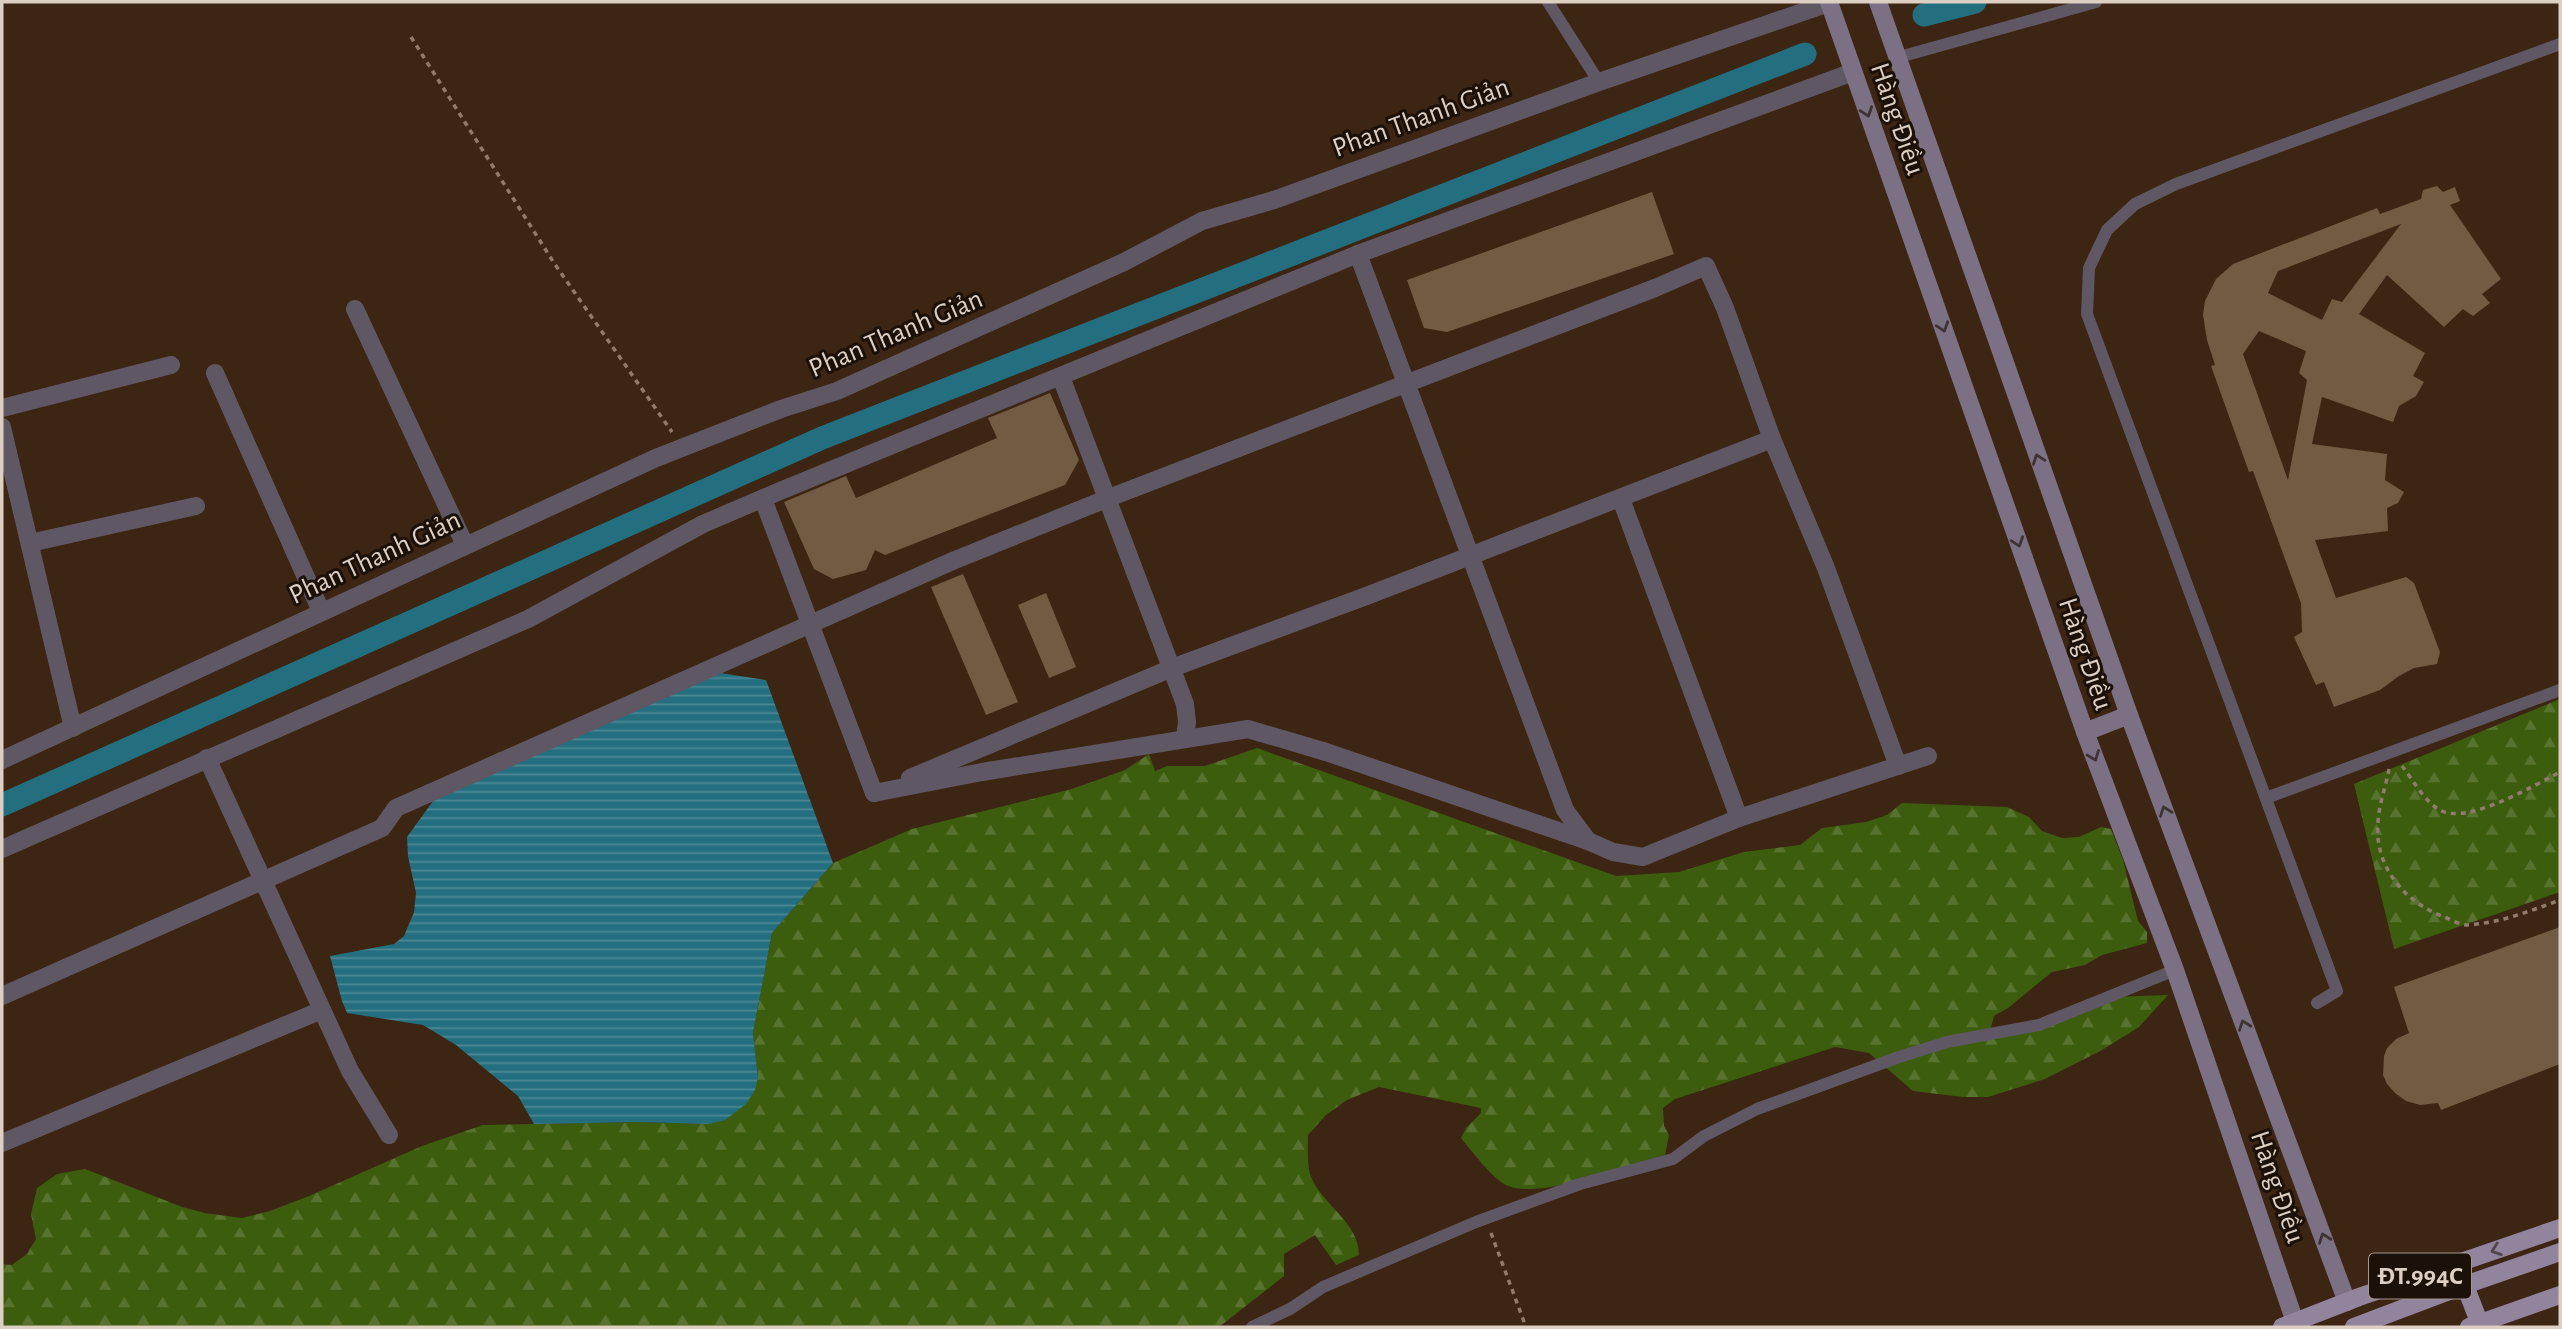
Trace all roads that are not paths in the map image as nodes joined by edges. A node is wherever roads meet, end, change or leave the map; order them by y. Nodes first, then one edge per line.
1 (1548, 2) edge
2 (1829, 2) edge
3 (1878, 2) edge
4 (2096, 2) edge
5 (2560, 44) edge
6 (1896, 58) junction
7 (1853, 72) junction
8 (1599, 82) junction
9 (1358, 254) junction
10 (355, 309) dead end
11 (171, 365) dead end
12 (215, 373) dead end
13 (1061, 377) junction
14 (1406, 382) junction
15 (2, 408) edge
16 (2, 427) edge
17 (1772, 439) junction
18 (763, 499) junction
19 (1106, 499) junction
20 (1621, 499) junction
21 (197, 506) dead end
22 (30, 543) junction
23 (465, 545) junction
24 (1471, 554) junction
25 (321, 611) junction
26 (811, 624) junction
27 (1172, 668) junction
28 (2560, 690) edge
29 (2129, 715) junction
30 (73, 728) junction
31 (2085, 732) junction
32 (1185, 737) junction
33 (1928, 756) dead end
34 (206, 758) junction
35 (2, 760) edge
36 (1898, 766) junction
37 (874, 793) junction
38 (2266, 798) junction
39 (1739, 818) junction
40 (1588, 841) junction
41 (2, 849) edge
42 (262, 879) junction
43 (2175, 970) junction
44 (2, 996) edge
45 (2317, 1003) dead end
46 (322, 1010) junction
47 (389, 1135) dead end
48 (2, 1143) edge
49 (2560, 1228) edge
50 (2560, 1252) edge
51 (2456, 1263) junction
52 (2465, 1284) junction
53 (2560, 1295) edge
54 (2347, 1302) junction
55 (2291, 1326) edge
56 (2477, 1326) edge
57 (1252, 1327) edge
58 (2356, 1327) edge

1 - 8 lane
2 - 7 main road, Hàng Điều
2 - 8 street, Phan Thanh Giản
3 - 6 main road, Hàng Điều
4 - 6 lane
5 - 38 lane
29 -> 6 main road, Hàng Điều
7 - 9 street
7 -> 31 main road, Hàng Điều
8 - 23 street, Phan Thanh Giản
9 - 13 street
9 - 14 street
10 - 23 street
11 - 15 street
12 - 25 street
13 - 18 street
13 - 19 street
14 - 17 street
14 - 19 street
14 - 24 street
16 - 22 street
17 - 20 street
17 - 36 street
18 - 26 street
18 - 34 street
19 - 26 street
19 - 27 street
20 - 24 street
20 - 39 street
21 - 22 street
22 - 30 street
23 - 25 street, Phan Thanh Giản
24 - 27 street
24 - 40 street
25 - 30 street, Phan Thanh Giản
26 - 37 street
26 - 42 street
27 - 32 street
27 - 37 street
28 - 38 lane
29 - 31 main road
54 -> 29 main road, Hàng Điều
30 - 35 street, Phan Thanh Giản
31 -> 43 main road, Hàng Điều
32 - 37 street
32 - 40 street
33 - 36 street
34 - 41 street
34 - 42 street
36 - 39 street
38 - 45 lane
39 - 40 street
42 - 44 street
42 - 46 street
43 - 55 main road, Hàng Điều
43 - 57 lane
46 - 47 street
46 - 48 street
49 -> 51 main road, ĐT.994C
50 - 52 main road, ĐT.994C
51 - 52 main road
51 - 54 main road, ĐT.994C
52 - 56 main road
52 - 58 main road, ĐT.994C
53 - 56 main road, ĐT.994C
54 - 55 main road, ĐT.994C
54 - 58 main road

